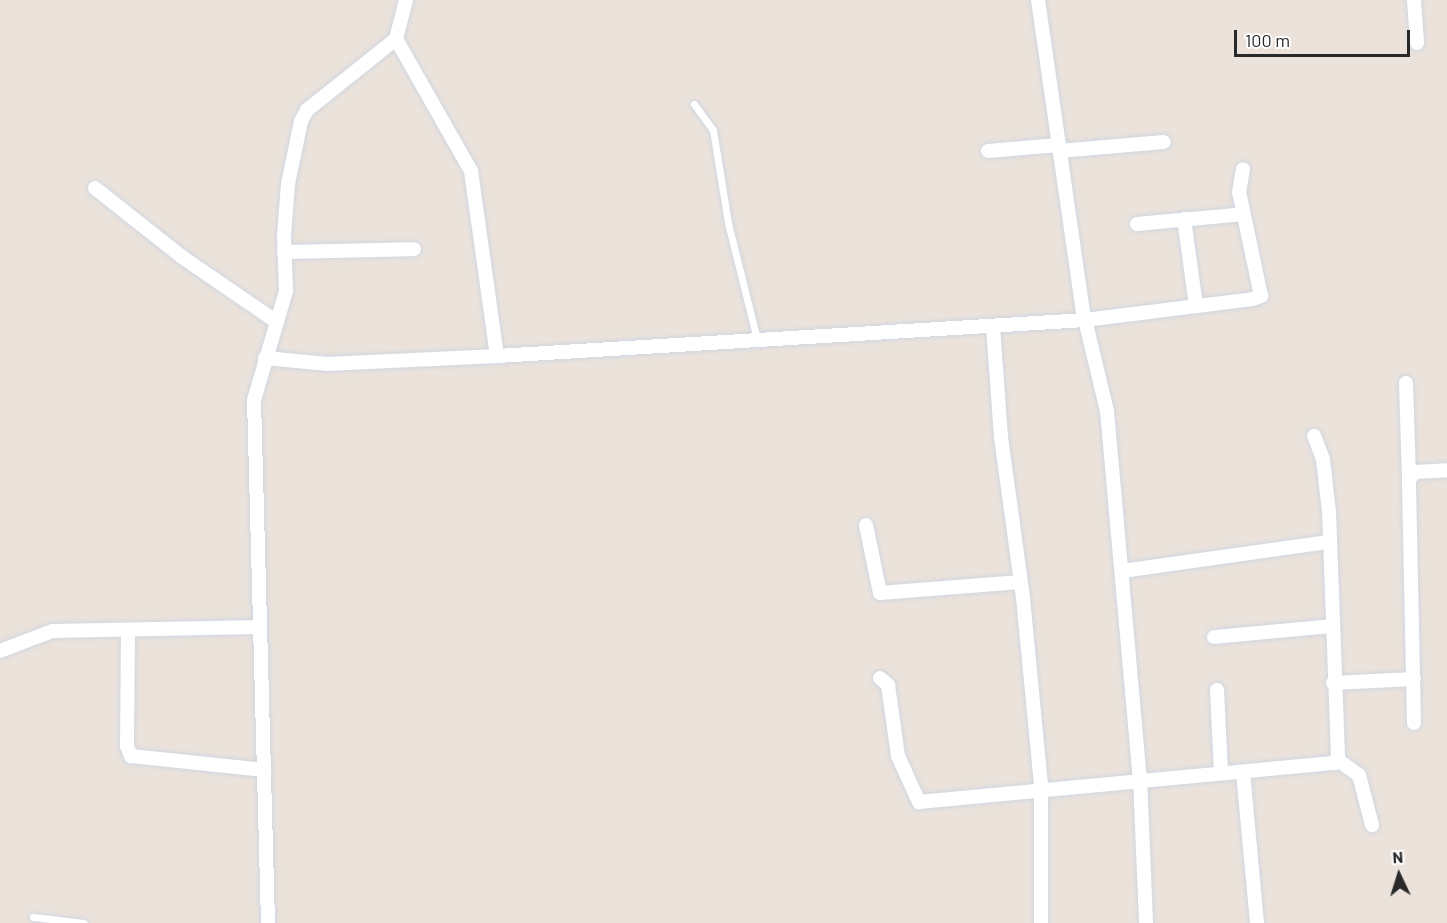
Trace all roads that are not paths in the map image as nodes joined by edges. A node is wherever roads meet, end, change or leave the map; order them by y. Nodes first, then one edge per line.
1 (406, 0) edge
2 (1038, 0) edge
3 (1414, 0) edge
4 (396, 39) junction
5 (1417, 43) dead end
6 (694, 104) dead end
7 (1164, 142) dead end
8 (1059, 148) junction
9 (988, 151) dead end
10 (1243, 169) dead end
11 (95, 188) dead end
12 (1244, 214) junction
13 (1184, 219) junction
14 (1137, 224) dead end
15 (414, 249) dead end
16 (284, 252) junction
17 (1196, 306) junction
18 (1085, 320) junction
19 (277, 322) junction
20 (993, 326) junction
21 (757, 339) junction
22 (496, 356) junction
23 (265, 358) junction
24 (1406, 383) dead end
25 (1314, 436) dead end
26 (1447, 470) edge
27 (1409, 477) junction
28 (866, 525) dead end
29 (1329, 542) junction
30 (1122, 571) junction
31 (1021, 582) junction
32 (1332, 626) junction
33 (260, 627) junction
34 (128, 630) junction
35 (1214, 637) dead end
36 (0, 651) edge
37 (880, 678) dead end
38 (1412, 680) junction
39 (1333, 683) junction
40 (1217, 690) dead end
41 (1414, 723) dead end
42 (1338, 760) junction
43 (264, 770) junction
44 (1221, 772) junction
45 (1243, 772) junction
46 (1140, 778) junction
47 (1042, 790) junction
48 (1372, 825) dead end
49 (33, 917) dead end
50 (84, 923) edge
51 (265, 923) edge
52 (1041, 923) edge
53 (1146, 923) edge
54 (1257, 923) edge

1 - 4 street
2 - 8 street
3 - 5 street
4 - 16 street
4 - 22 street
6 - 21 lane
7 - 8 street
8 - 9 street
8 - 18 street
10 - 12 street
11 - 19 street
12 - 13 street
12 - 17 street
13 - 14 street
13 - 17 street
15 - 16 street
16 - 19 street
17 - 18 street
18 - 20 street
18 - 30 street
19 - 23 street
20 - 21 street
20 - 31 street
21 - 22 street
22 - 23 street
23 - 33 street
24 - 27 street
25 - 29 street
26 - 27 street
27 - 38 street
28 - 31 street
29 - 30 street
29 - 32 street
30 - 46 street
31 - 47 street
32 - 35 street
32 - 39 street
33 - 34 street
33 - 43 street
34 - 36 street
34 - 43 street
37 - 47 street
38 - 39 street
38 - 41 street
39 - 42 street
40 - 44 street
42 - 45 street
42 - 48 street
43 - 51 street
44 - 45 street
44 - 46 street
45 - 54 street
46 - 47 street
46 - 53 street
47 - 52 street
49 - 50 lane

